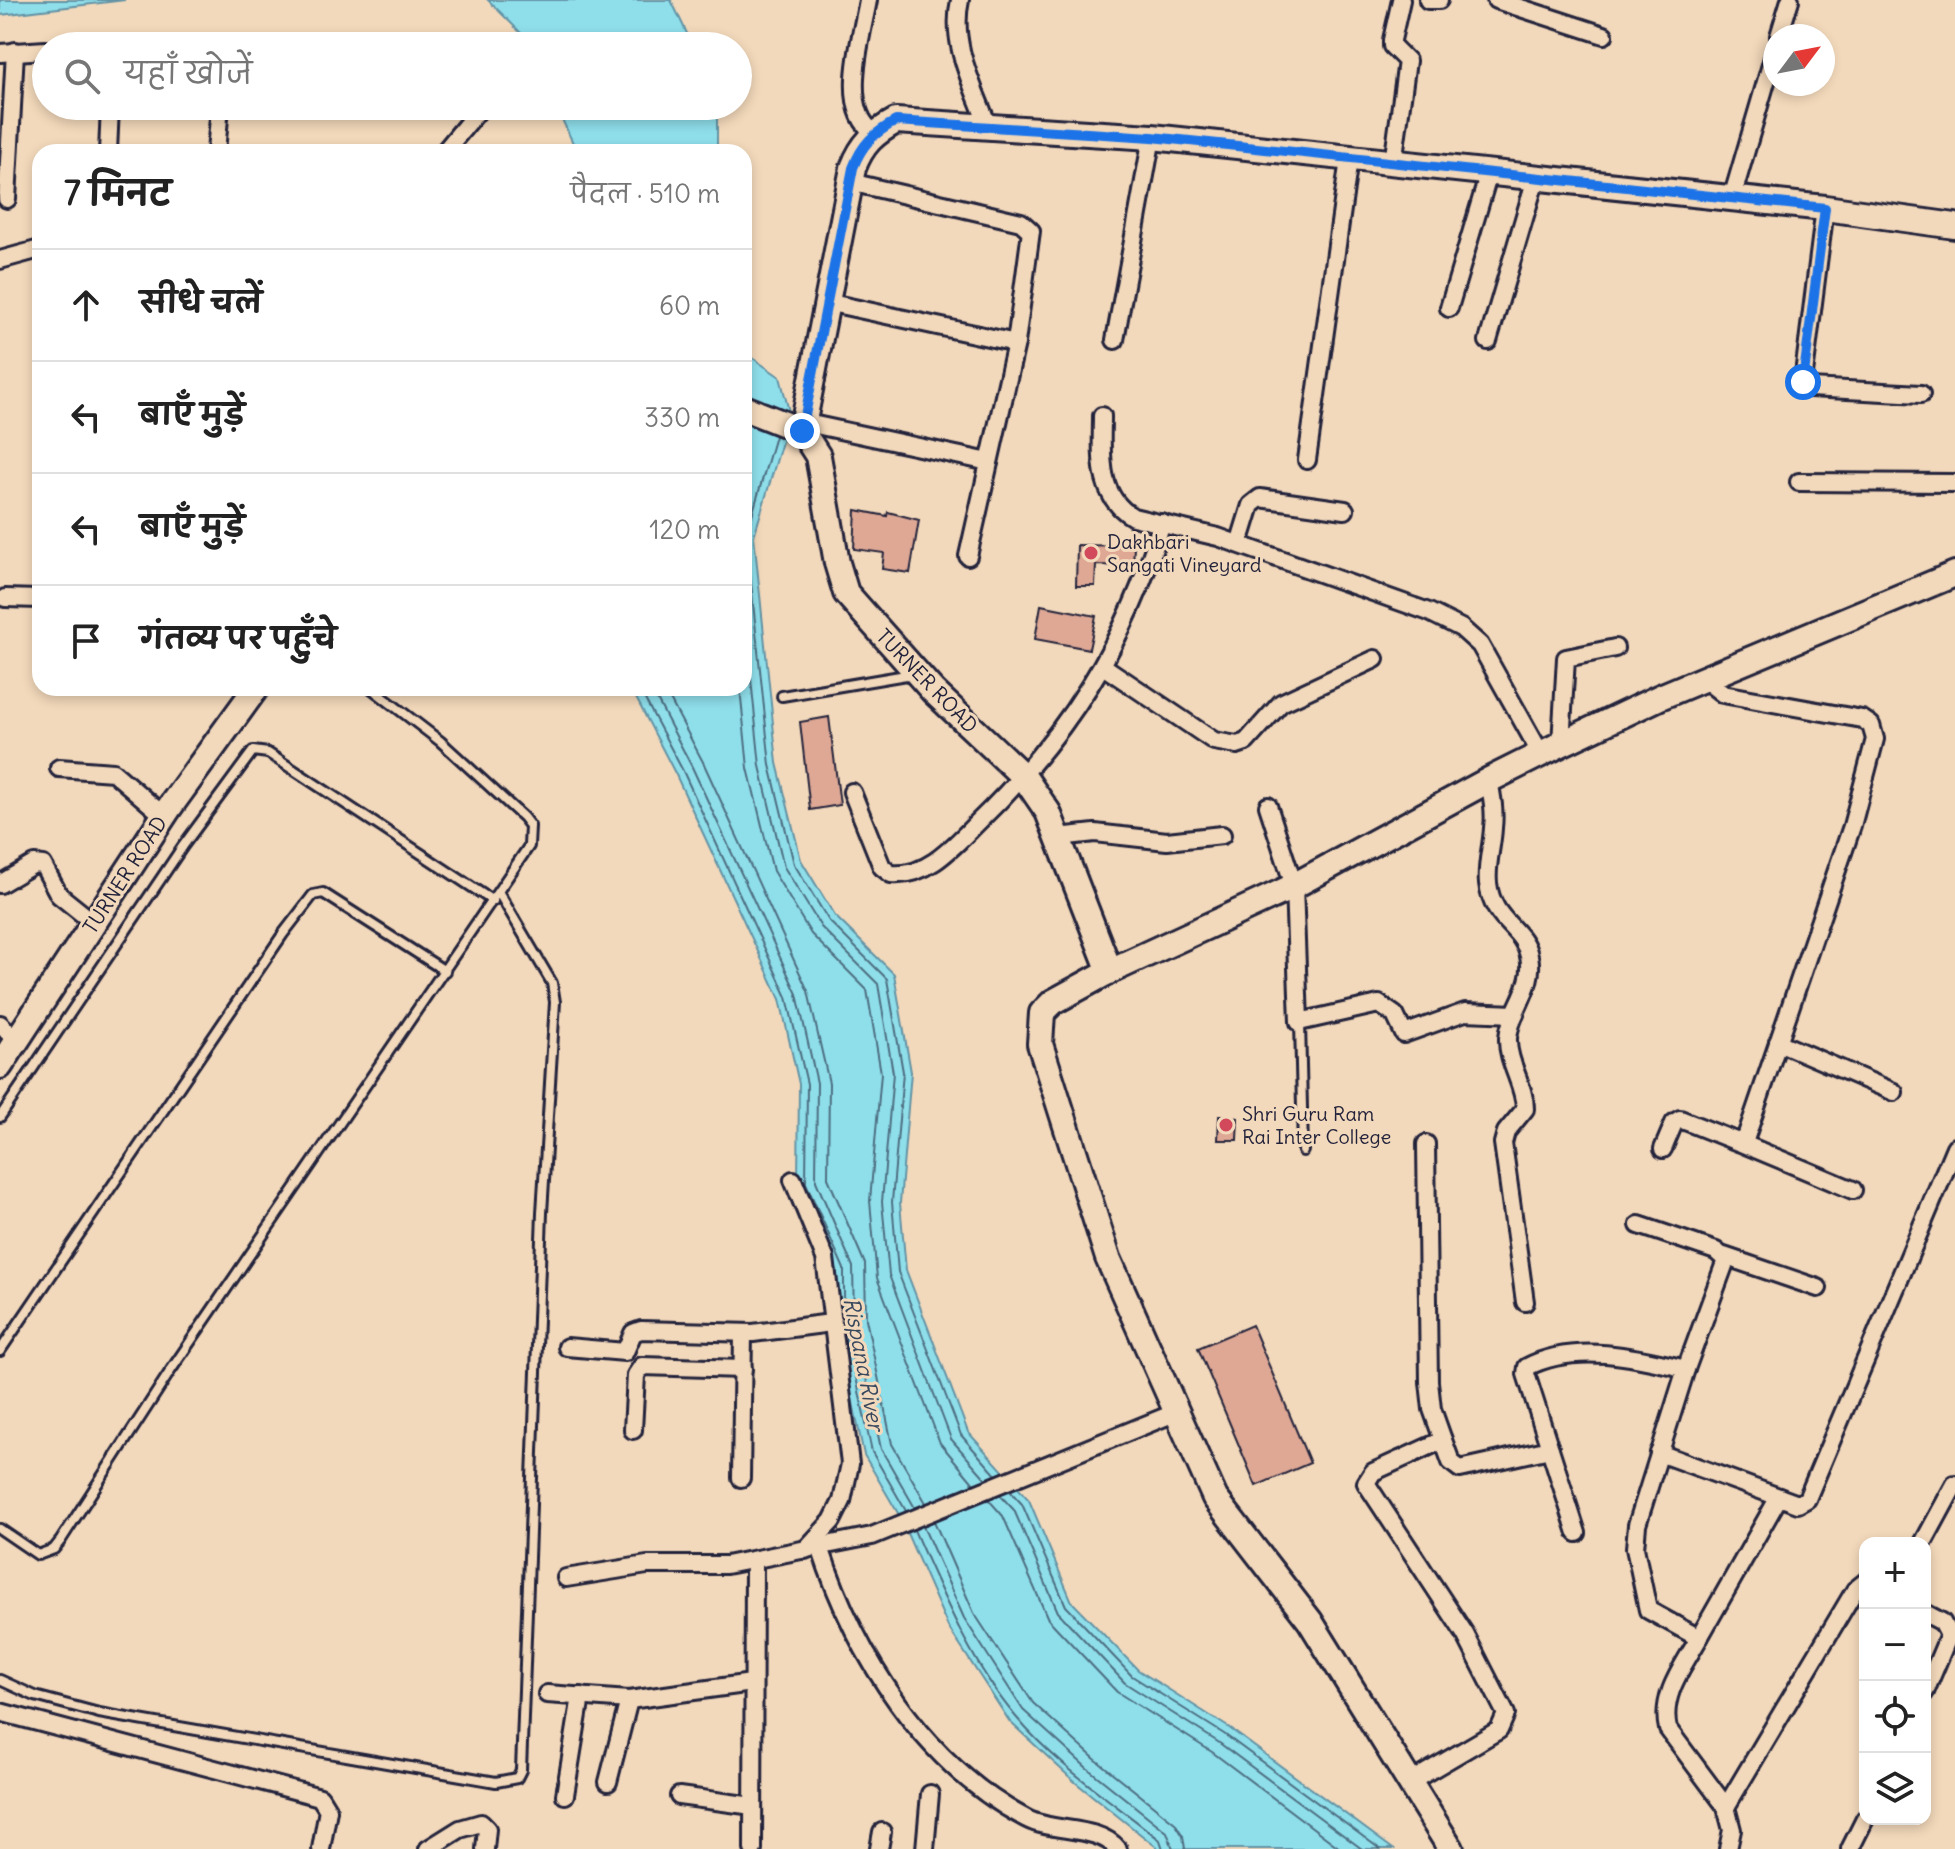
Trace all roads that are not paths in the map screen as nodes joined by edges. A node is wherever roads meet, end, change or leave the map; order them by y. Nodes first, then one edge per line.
1 (868, 0) edge
2 (960, 0) edge
3 (1401, 0) edge
4 (1428, 0) edge
5 (1439, 0) edge
6 (1496, 0) edge
7 (1790, 0) edge
8 (1783, 24) edge
9 (1604, 35) dead end
10 (32, 51) edge
11 (7, 52) edge
12 (1763, 92) edge
13 (109, 120) edge
14 (219, 120) edge
15 (470, 120) edge
16 (988, 126) junction
17 (875, 133) junction
18 (1152, 137) junction
19 (108, 144) edge
20 (217, 144) edge
21 (451, 144) edge
22 (1349, 159) junction
23 (1393, 163) junction
24 (1489, 173) junction
25 (1536, 178) junction
26 (850, 182) junction
27 (1732, 198) junction
28 (7, 199) dead end
29 (1825, 208) junction
30 (1955, 226) edge
31 (32, 251) edge
32 (0, 260) edge
33 (826, 302) junction
34 (1449, 308) dead end
35 (1115, 340) dead end
36 (1488, 341) dead end
37 (1016, 343) junction
38 (1921, 394) dead end
39 (752, 411) edge
40 (1102, 416) dead end
41 (801, 426) junction
42 (1307, 460) dead end
43 (989, 462) junction
44 (1799, 482) dead end
45 (1955, 482) edge
46 (1955, 493) edge
47 (1345, 510) dead end
48 (1162, 523) junction
49 (1239, 544) junction
50 (968, 556) dead end
51 (1955, 574) edge
52 (5, 598) dead end
53 (32, 599) edge
54 (1615, 648) dead end
55 (1375, 659) dead end
56 (1103, 666) junction
57 (916, 673) junction
58 (1704, 679) junction
59 (250, 696) edge
60 (381, 696) edge
61 (782, 696) dead end
62 (1551, 750) junction
63 (59, 768) dead end
64 (1024, 777) junction
65 (1489, 780) junction
66 (852, 792) dead end
67 (1268, 806) dead end
68 (164, 816) junction
69 (1222, 835) dead end
70 (1058, 837) junction
71 (0, 884) edge
72 (1294, 886) junction
73 (496, 897) junction
74 (94, 923) junction
75 (445, 971) junction
76 (1106, 973) junction
77 (1515, 1014) junction
78 (1300, 1022) junction
79 (8, 1032) edge
80 (1778, 1042) junction
81 (0, 1066) edge
82 (1894, 1092) dead end
83 (0, 1117) edge
84 (1741, 1143) junction
85 (1426, 1144) dead end
86 (1955, 1147) edge
87 (1663, 1149) dead end
88 (1303, 1151) dead end
89 (793, 1180) dead end
90 (1853, 1190) dead end
91 (1639, 1225) dead end
92 (1724, 1256) junction
93 (1818, 1288) dead end
94 (1525, 1302) dead end
95 (831, 1323) junction
96 (743, 1333) junction
97 (567, 1347) dead end
98 (0, 1351) edge
99 (743, 1369) junction
100 (1686, 1369) junction
101 (1177, 1412) junction
102 (633, 1430) dead end
103 (1443, 1440) junction
104 (1550, 1449) junction
105 (1659, 1453) junction
106 (741, 1478) dead end
107 (1955, 1484) edge
108 (1779, 1497) junction
109 (0, 1529) edge
110 (1577, 1533) dead end
111 (1926, 1537) edge
112 (813, 1549) junction
113 (754, 1561) junction
114 (566, 1578) dead end
115 (1859, 1587) edge
116 (1931, 1616) edge
117 (1699, 1638) junction
118 (1931, 1678) edge
119 (0, 1680) edge
120 (752, 1683) junction
121 (547, 1694) dead end
122 (581, 1696) junction
123 (629, 1700) junction
124 (0, 1712) edge
125 (1412, 1781) junction
126 (608, 1782) dead end
127 (930, 1794) dead end
128 (565, 1795) dead end
129 (679, 1796) dead end
130 (753, 1806) junction
131 (1726, 1807) junction
132 (1862, 1825) edge
133 (882, 1832) dead end
134 (321, 1849) edge
135 (428, 1849) edge
136 (485, 1849) edge
137 (753, 1849) edge
138 (879, 1849) edge
139 (925, 1849) edge
140 (1118, 1849) edge
141 (1451, 1849) edge
142 (1728, 1849) edge
143 (1850, 1849) edge

1 - 17 street
2 - 16 street
3 - 23 street
4 - 5 street
6 - 9 street
7 - 8 street
10 - 11 street
11 - 28 street
12 - 27 street
13 - 19 street
14 - 20 street
15 - 21 street
16 - 17 street
16 - 18 street
17 - 26 street
18 - 22 street
18 - 35 street
22 - 23 street
22 - 42 street
23 - 24 street
24 - 25 street
24 - 34 street
25 - 27 street
25 - 36 street
26 - 33 street
26 - 37 street
27 - 29 street
29 - 30 street
29 - 38 street
31 - 32 street
33 - 37 street
33 - 41 street
37 - 43 street
39 - 41 street
40 - 48 street
41 - 43 street
41 - 57 street, TURNER ROAD
43 - 50 street
44 - 45 street
45 - 46 street
47 - 49 street
48 - 49 street
48 - 56 street
49 - 62 street
51 - 58 street
52 - 53 street
54 - 62 street
55 - 56 street
56 - 64 street
57 - 61 lane
57 - 64 street, TURNER ROAD
58 - 62 street
58 - 80 street
59 - 68 street, TURNER ROAD
60 - 73 lane
62 - 65 street
63 - 68 street
64 - 66 street
64 - 70 street, TURNER ROAD
65 - 72 street
65 - 77 street
67 - 72 street
68 - 74 street, TURNER ROAD
69 - 70 street
70 - 76 street, TURNER ROAD
71 - 74 street
72 - 76 street
72 - 78 street
73 - 75 lane
73 - 83 lane
73 - 119 lane
74 - 79 street, TURNER ROAD
75 - 98 lane
75 - 109 lane
76 - 101 street
77 - 78 street
77 - 94 street
78 - 88 lane
79 - 81 street, TURNER ROAD
80 - 82 street
80 - 84 street
84 - 87 street
84 - 90 street
85 - 103 street
86 - 108 street
89 - 95 street
91 - 92 street
92 - 93 street
92 - 100 street
95 - 96 street
95 - 112 street
96 - 97 street
96 - 99 street
99 - 102 street
99 - 106 street
100 - 104 street
100 - 105 street
101 - 112 street
101 - 125 street
103 - 104 street
103 - 125 street
104 - 110 street
105 - 108 street
105 - 117 street
107 - 111 street
108 - 117 street
112 - 113 street
112 - 140 street
113 - 114 street
113 - 120 street
115 - 131 street
116 - 118 street
117 - 131 street
120 - 123 street
120 - 130 street
121 - 122 street
122 - 123 street
122 - 128 street
123 - 126 street
124 - 134 street
125 - 141 street
127 - 139 street
129 - 130 street
130 - 137 street
131 - 142 street
132 - 143 street
133 - 138 street
135 - 136 street

